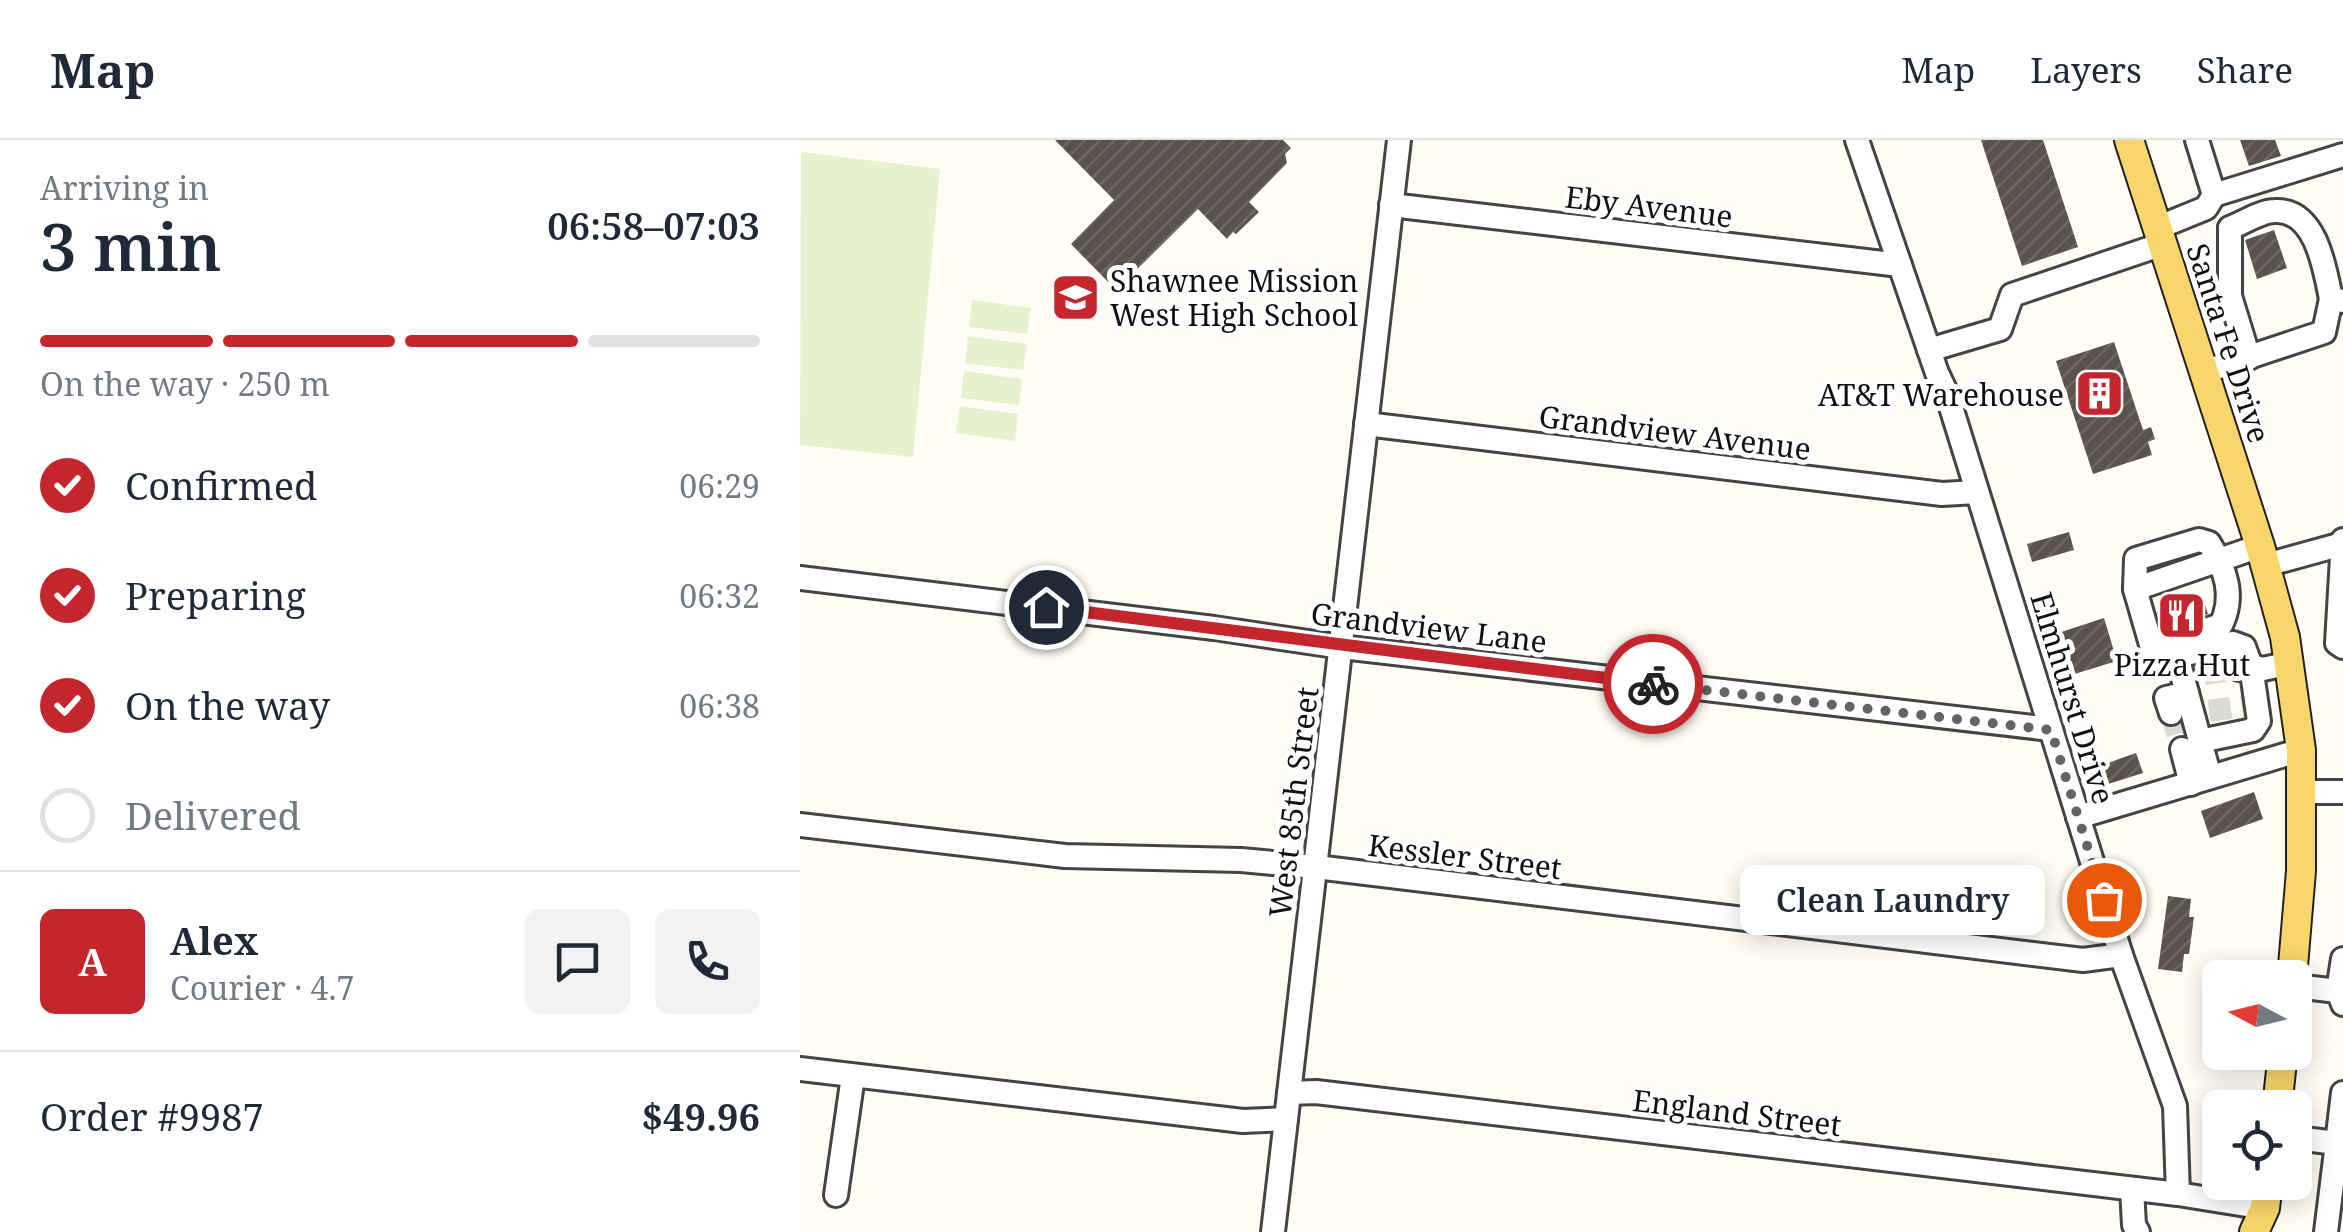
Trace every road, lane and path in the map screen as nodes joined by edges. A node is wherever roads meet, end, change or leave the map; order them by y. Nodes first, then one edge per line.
1 (1399, 140) edge
2 (1857, 140) edge
3 (2129, 140) edge
4 (2197, 140) edge
5 (2343, 155) edge
6 (2210, 201) junction
7 (1391, 205) junction
8 (2230, 228) junction
9 (2160, 236) junction
10 (1900, 265) junction
11 (2337, 300) edge
12 (1929, 350) junction
13 (2249, 358) junction
14 (2204, 372) junction
15 (1366, 424) junction
16 (1977, 492) junction
17 (2343, 542) edge
18 (2263, 556) junction
19 (2220, 560) junction
20 (800, 578) edge
21 (1342, 647) junction
22 (2343, 647) edge
23 (2290, 663) junction
24 (2244, 668) junction
25 (2051, 730) junction
26 (2191, 745) junction
27 (2301, 750) junction
28 (2201, 780) junction
29 (2302, 792) junction
30 (2343, 792) edge
31 (2078, 817) junction
32 (800, 824) edge
33 (1316, 868) junction
34 (2121, 955) junction
35 (2343, 959) edge
36 (2294, 960) edge
37 (2312, 990) edge
38 (2340, 997) edge
39 (800, 1070) edge
40 (853, 1076) junction
41 (1289, 1093) junction
42 (2343, 1093) edge
43 (1286, 1120) junction
44 (2312, 1140) edge
45 (2340, 1143) edge
46 (2132, 1189) junction
47 (2178, 1194) junction
48 (836, 1195) dead end
49 (2265, 1214) edge
50 (1273, 1232) edge
51 (2138, 1232) edge
52 (2326, 1232) edge

1 - 7 street, West 85th Street
2 - 10 street, Elmhurst Drive
3 - 9 main road, Santa Fe Drive
4 - 6 street
5 - 6 street
6 - 8 street
6 - 9 street
7 - 10 street, Eby Avenue
7 - 15 street, West 85th Street
8 - 11 street
8 - 13 street
9 - 12 street
9 - 14 main road, Santa Fe Drive
10 - 12 street, Elmhurst Drive
11 - 13 street
12 - 16 street, Elmhurst Drive
13 - 14 street
14 - 18 main road, Santa Fe Drive
15 - 16 street, Grandview Avenue
15 - 21 street, West 85th Street
16 - 25 street, Elmhurst Drive
17 - 18 street
17 - 22 street
18 - 19 street
18 - 23 main road, Santa Fe Drive
19 - 19 street
20 - 21 street, Grandview Lane
21 - 25 street, Grandview Lane
21 - 33 street, West 85th Street
23 - 24 street
23 - 27 main road, Santa Fe Drive
24 - 26 street
24 - 26 street
25 - 31 street, Elmhurst Drive
26 - 28 street
27 - 28 street
27 - 29 main road, Santa Fe Drive
28 - 31 street
29 - 30 street
29 - 36 main road, Santa Fe Drive
31 - 34 street, Elmhurst Drive
32 - 33 street, Kessler Street
33 - 34 street, Kessler Street
33 - 41 street, West 85th Street
34 - 47 street, Elmhurst Drive
35 - 38 street
37 - 38 street
39 - 40 street
40 - 43 street
40 - 48 street
41 - 43 street, West 85th Street
41 - 46 street, England Street
42 - 45 street
43 - 50 street, West 85th Street
44 - 45 street
45 - 52 street
46 - 47 street, England Street
46 - 51 street
47 - 49 street

